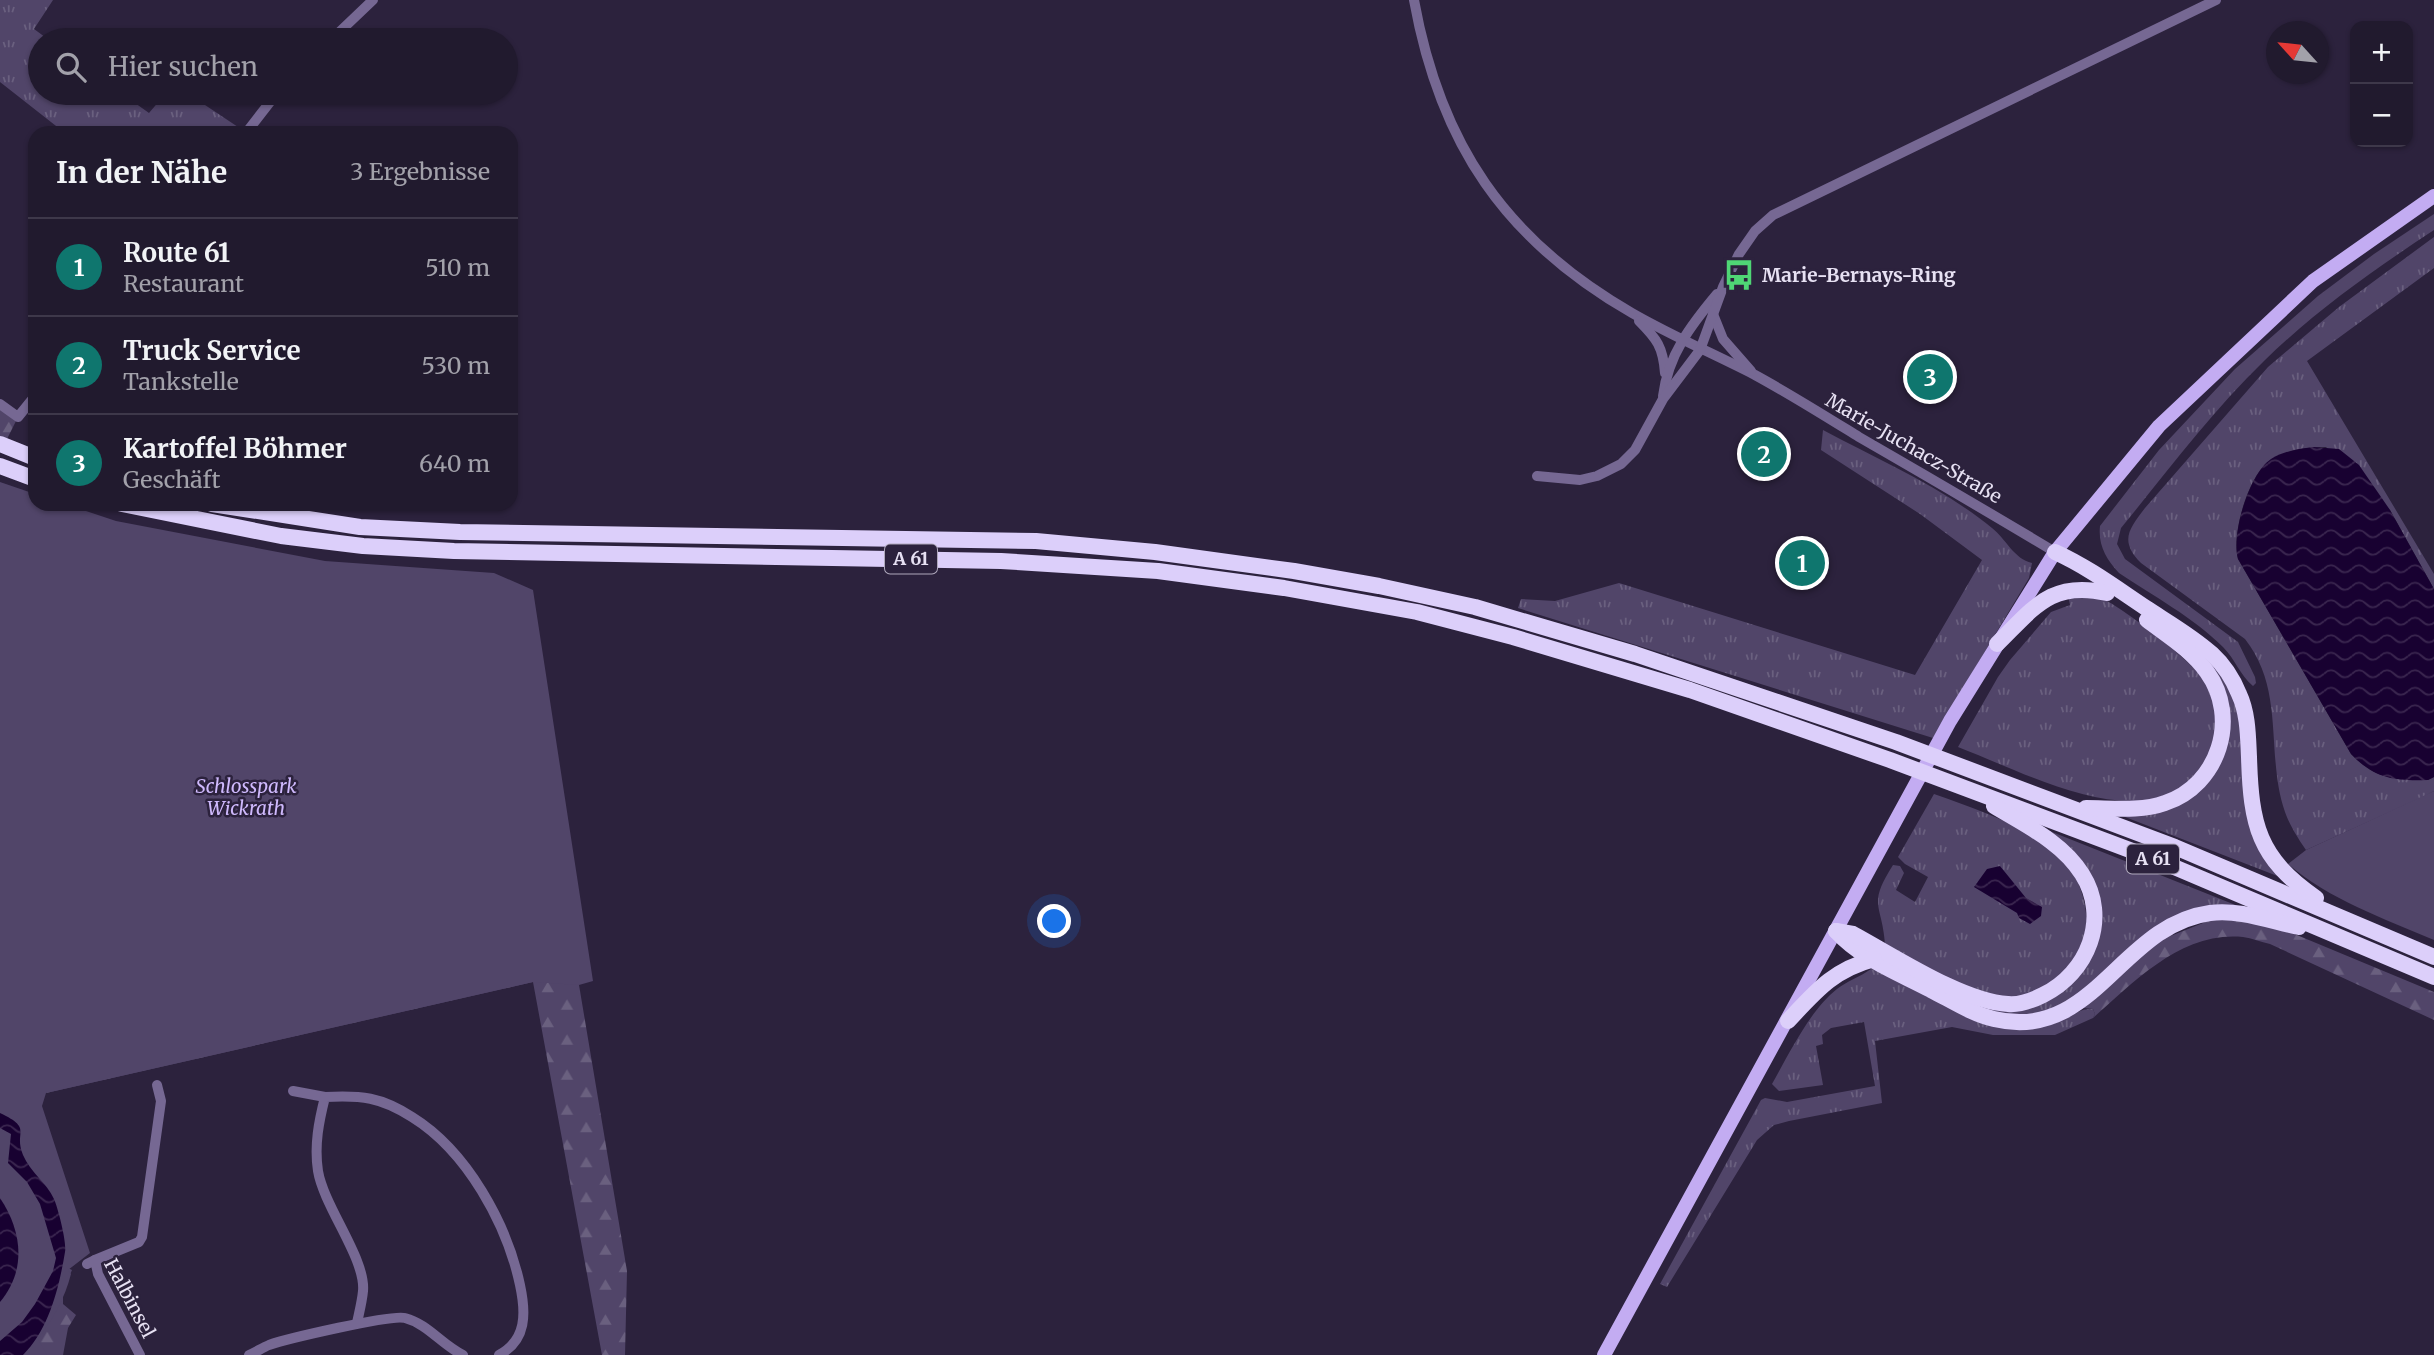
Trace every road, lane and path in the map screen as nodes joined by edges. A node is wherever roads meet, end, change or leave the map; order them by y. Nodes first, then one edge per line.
1 (373, 0) edge
2 (1414, 0) edge
3 (2216, 0) edge
4 (344, 28) edge
5 (268, 105) edge
6 (251, 126) edge
7 (2434, 196) edge
8 (1723, 287) junction
9 (1633, 314) junction
10 (1713, 314) junction
11 (1682, 339) junction
12 (1700, 349) junction
13 (1755, 375) junction
14 (1666, 377) junction
15 (1663, 399) junction
16 (0, 404) edge
17 (28, 405) edge
18 (0, 444) edge
19 (28, 456) edge
20 (0, 466) edge
21 (28, 476) edge
22 (1537, 476) dead end
23 (157, 511) edge
24 (257, 511) edge
25 (2055, 552) junction
26 (2107, 593) junction
27 (1997, 644) junction
28 (1959, 785) junction
29 (2074, 808) junction
30 (2344, 917) junction
31 (1836, 931) junction
32 (2346, 938) junction
33 (2434, 957) edge
34 (1874, 959) junction
35 (2434, 977) edge
36 (1788, 1021) junction
37 (157, 1085) dead end
38 (293, 1091) dead end
39 (325, 1097) junction
40 (357, 1323) junction
41 (140, 1355) edge
42 (249, 1355) edge
43 (463, 1355) edge
44 (499, 1355) edge
45 (1604, 1355) edge

1 - 4 street
2 - 9 street, Marie-Juchacz-Straße
3 - 8 street
5 - 6 street
7 - 25 main road
8 - 10 street
8 - 11 street
9 - 11 street, Marie-Juchacz-Straße
9 - 14 street, Marie-Juchacz-Straße
10 - 12 street
10 - 13 street, Marie-Juchacz-Straße
11 - 12 street, Marie-Juchacz-Straße
11 - 14 street
12 - 13 street, Marie-Juchacz-Straße
12 - 15 street
13 - 25 street, Marie-Juchacz-Straße
14 - 15 street
15 - 22 street
16 - 17 street
18 - 19 highway
20 - 21 highway
23 - 28 highway, A 61
24 - 29 highway, A 61
25 - 26 highway
25 - 27 main road
25 - 30 highway
26 - 27 highway
26 - 29 highway
27 - 31 main road
28 - 31 highway
28 - 32 highway, A 61
29 - 30 highway, A 61
30 - 33 highway, A 61
31 - 34 highway
31 - 36 main road
32 - 34 highway
32 - 35 highway, A 61
34 - 36 highway
36 - 45 main road
37 - 41 street, Halbinsel
38 - 39 street
39 - 40 street
39 - 44 street
40 - 42 street
40 - 43 street

